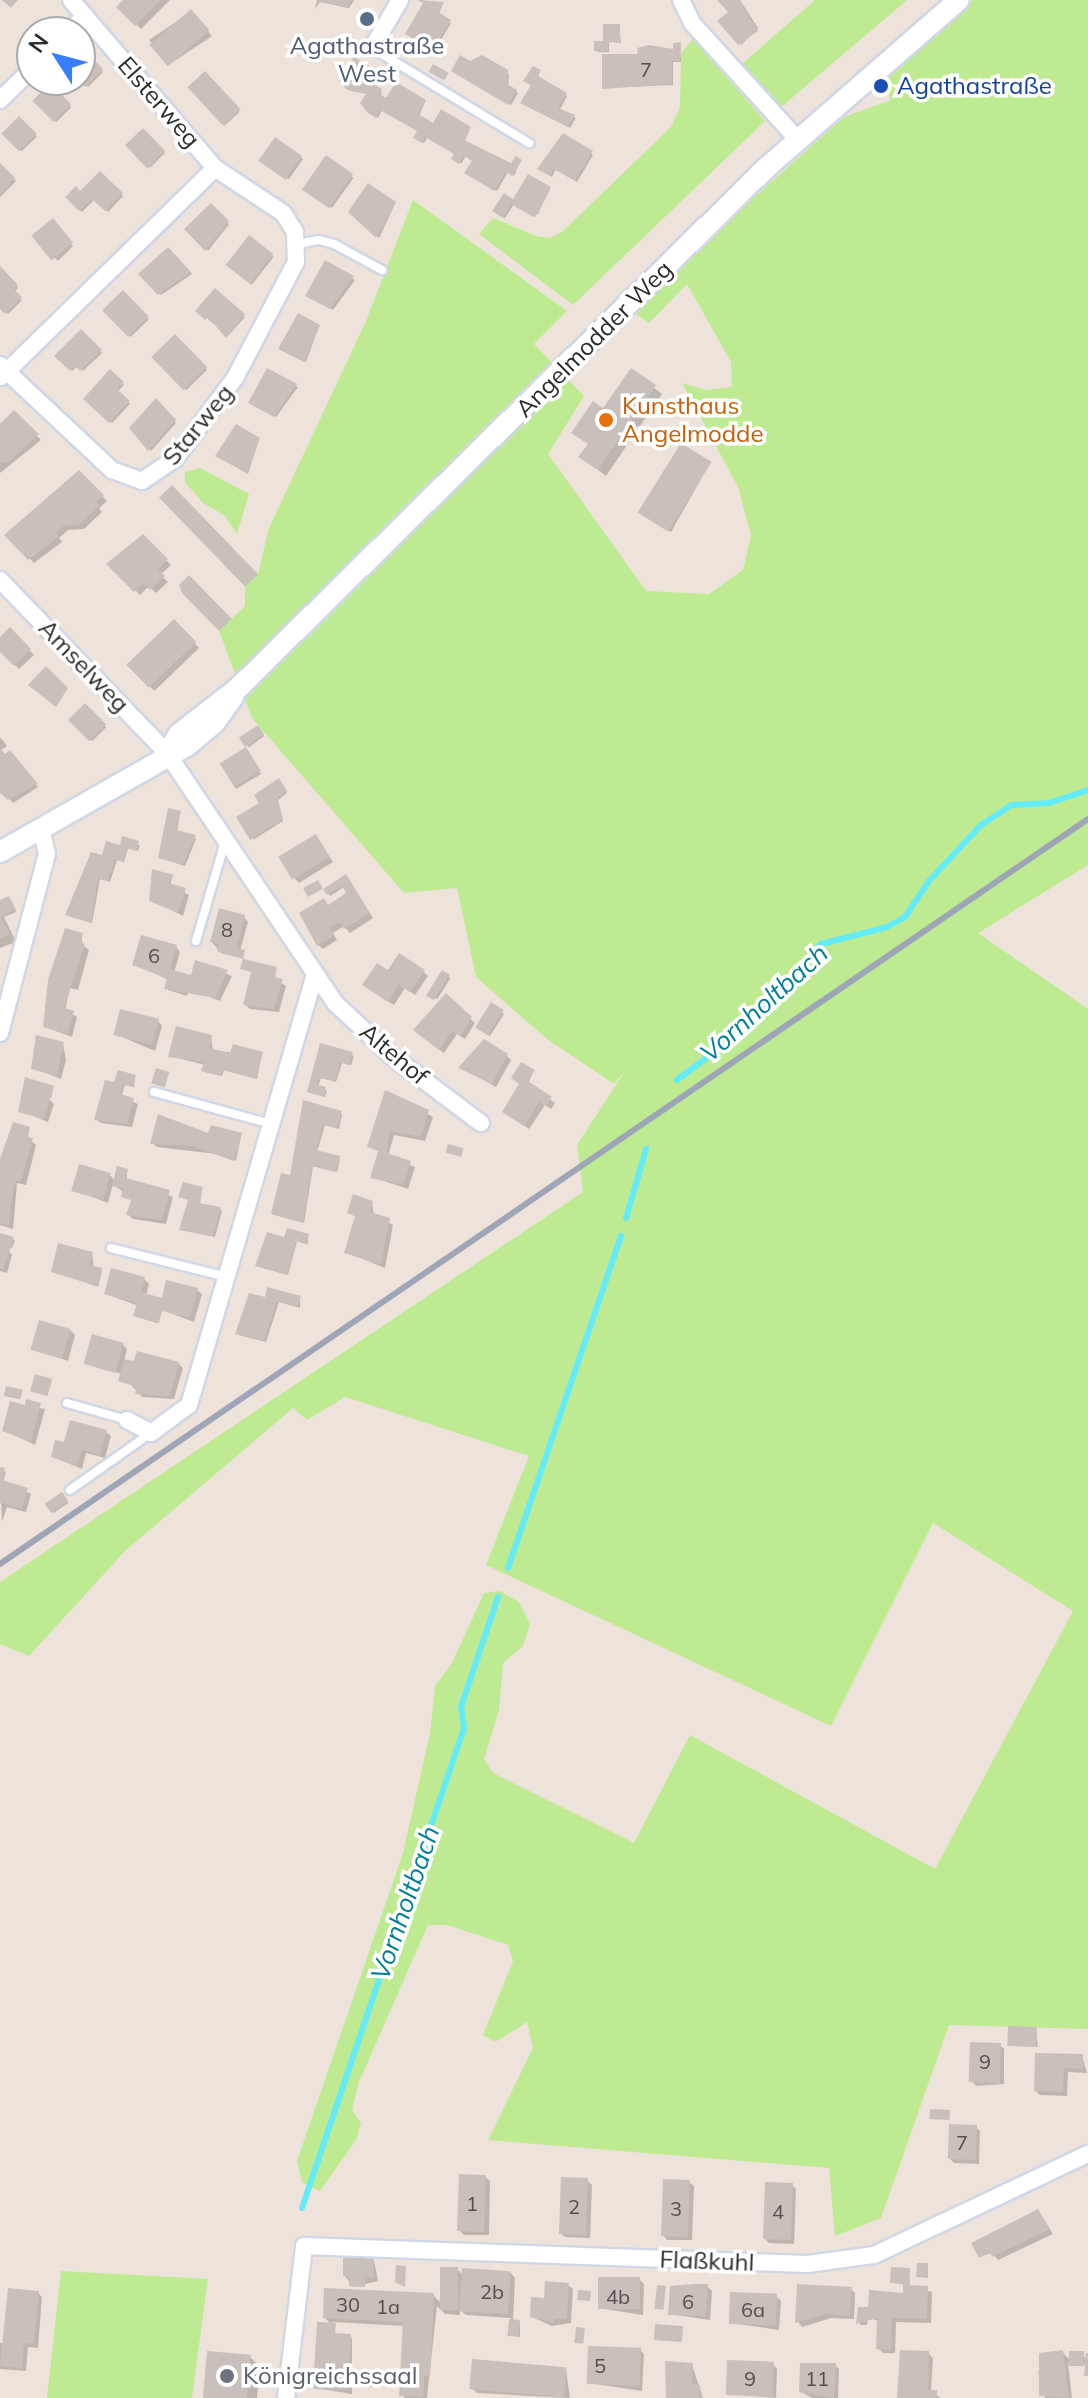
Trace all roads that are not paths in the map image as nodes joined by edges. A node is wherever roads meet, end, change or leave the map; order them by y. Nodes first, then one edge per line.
1 (71, 0) edge
2 (400, 0) edge
3 (681, 0) edge
4 (959, 0) edge
5 (85, 16) edge
6 (96, 29) edge
7 (372, 48) joint
8 (16, 84) edge
9 (0, 100) edge
10 (798, 140) junction
11 (529, 143) dead end
12 (215, 168) junction
13 (298, 244) junction
14 (382, 270) dead end
15 (2, 372) edge
16 (0, 580) edge
17 (167, 753) junction
18 (42, 832) junction
19 (225, 842) junction
20 (0, 852) edge
21 (196, 941) dead end
22 (314, 977) junction
23 (8, 981) edge
24 (0, 1033) edge
25 (154, 1092) dead end
26 (481, 1123) dead end
27 (271, 1124) junction
28 (111, 1248) dead end
29 (228, 1278) junction
30 (67, 1403) dead end
31 (127, 1420) joint
32 (151, 1433) junction
33 (70, 1490) dead end
34 (1088, 2154) edge
35 (286, 2398) edge

1 - 5 street, Elsterweg
2 - 7 street
3 - 10 street
4 - 10 street, Angelmodder Weg
6 - 12 street, Elsterweg
7 - 11 lane
8 - 9 street
10 - 17 street, Angelmodder Weg
12 - 13 street
12 - 15 street, Starweg
13 - 14 lane
13 - 15 street, Starweg
16 - 17 street, Amselweg
17 - 18 street, Angelmodder Weg
17 - 19 street, Altehof
18 - 20 street, Angelmodder Weg
18 - 23 street
19 - 21 lane
19 - 22 street, Altehof
22 - 26 street, Altehof
22 - 27 street
23 - 24 street
25 - 27 lane
27 - 29 street
28 - 29 lane
29 - 32 street
30 - 31 lane
31 - 32 street
32 - 33 lane
34 - 35 street, Flaßkuhl

